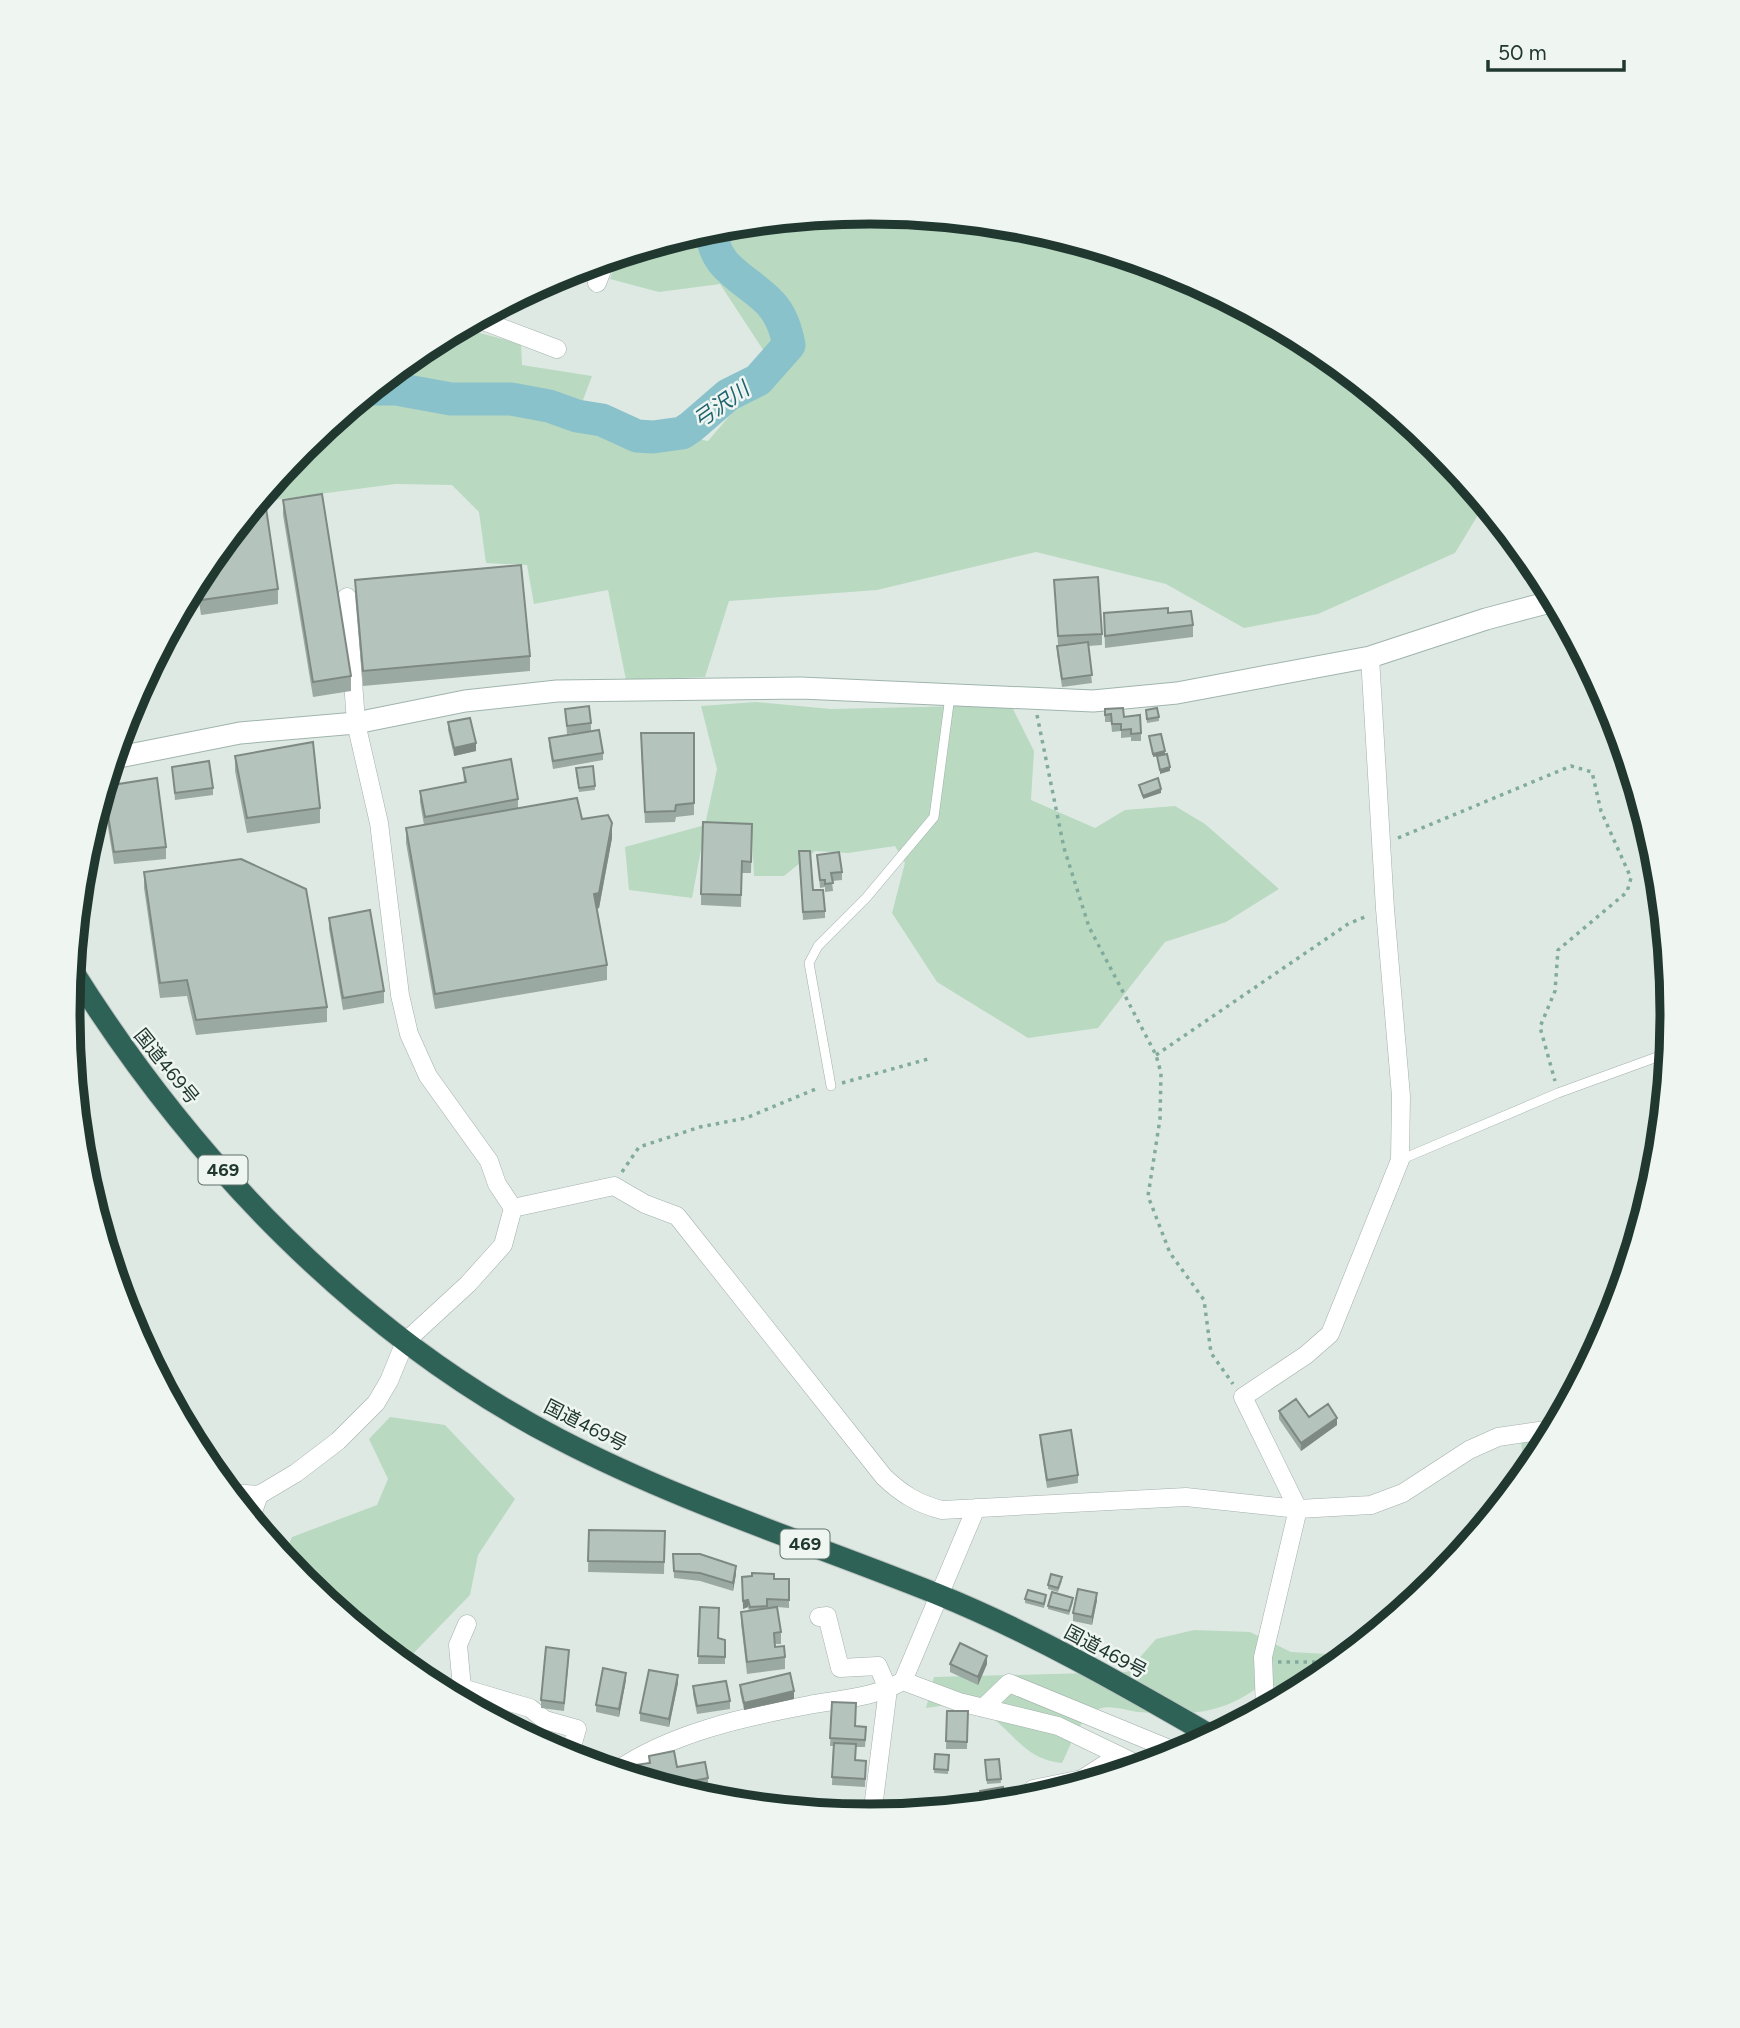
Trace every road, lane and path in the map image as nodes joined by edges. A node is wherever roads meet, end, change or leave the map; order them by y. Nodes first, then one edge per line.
1 (601, 272) edge
2 (597, 283) dead end
3 (488, 323) edge
4 (557, 349) dead end
5 (347, 597) dead end
6 (1544, 604) edge
7 (1370, 657) junction
8 (950, 696) junction
9 (1034, 699) junction
10 (356, 723) junction
11 (124, 756) edge
12 (1381, 845) junction
13 (1385, 909) junction
14 (81, 985) edge
15 (1156, 1055) junction
16 (1658, 1057) edge
17 (928, 1059) dead end
18 (831, 1086) junction
19 (1558, 1093) junction
20 (1400, 1160) junction
21 (614, 1186) junction
22 (513, 1208) junction
23 (405, 1342) junction
24 (1243, 1397) junction
25 (1540, 1431) edge
26 (243, 1494) edge
27 (259, 1495) junction
28 (254, 1508) edge
29 (976, 1508) junction
30 (1298, 1509) junction
31 (939, 1595) junction
32 (819, 1617) dead end
33 (467, 1624) dead end
34 (1263, 1657) junction
35 (1319, 1663) edge
36 (895, 1685) junction
37 (1265, 1698) edge
38 (983, 1708) junction
39 (1201, 1730) edge
40 (572, 1745) edge
41 (1163, 1746) edge
42 (1118, 1756) junction
43 (1128, 1760) edge
44 (626, 1765) edge
45 (1095, 1771) edge
46 (874, 1804) edge

1 - 2 street
3 - 4 street
5 - 10 street
6 - 7 street
7 - 9 street
7 - 12 street
8 - 9 street
8 - 10 street
8 - 18 lane
9 - 15 path
10 - 11 street
10 - 22 street
12 - 13 street
12 - 19 path
13 - 15 path
13 - 20 street
14 - 23 highway, 国道469号 / 469
15 - 24 path
16 - 19 lane
17 - 18 path
18 - 21 path
19 - 20 lane
20 - 24 street
21 - 22 street
21 - 29 street
22 - 23 street
23 - 27 street
23 - 31 highway, 国道469号 / 469
24 - 30 street
25 - 30 street
26 - 27 street
27 - 28 street
29 - 30 street
29 - 31 street
30 - 34 street
31 - 36 street
31 - 39 highway, 国道469号 / 469
32 - 36 street
33 - 40 street
34 - 35 path
34 - 37 street
36 - 38 street
36 - 44 street
36 - 46 street
38 - 41 street
38 - 42 street
42 - 43 street
42 - 45 street

